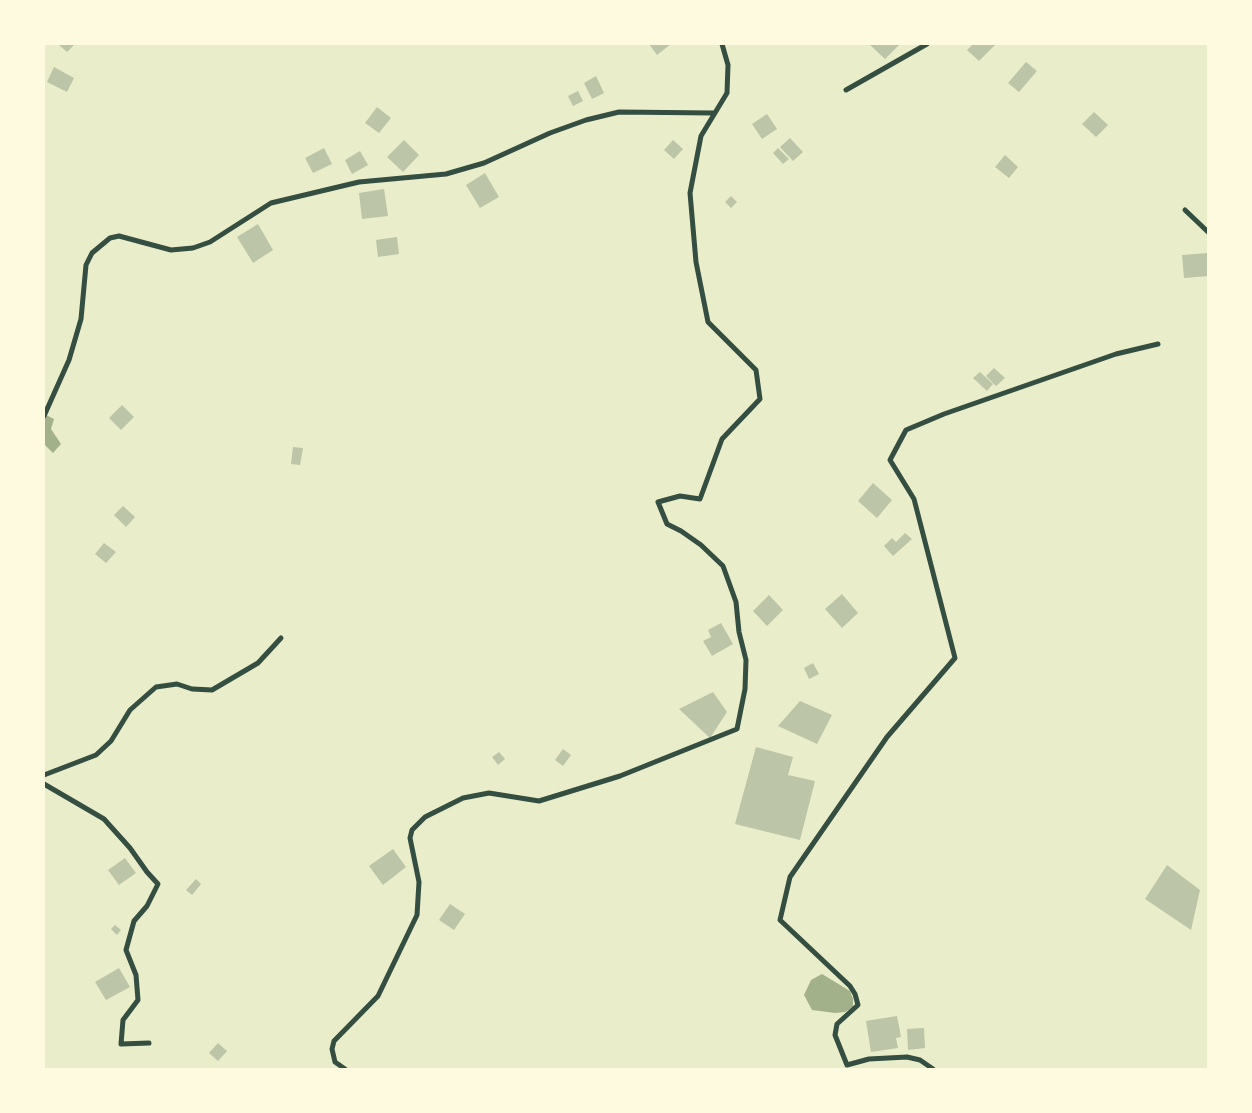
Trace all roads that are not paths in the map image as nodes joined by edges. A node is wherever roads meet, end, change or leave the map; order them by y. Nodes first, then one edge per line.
1 (722, 44) edge
2 (927, 44) edge
3 (846, 90) dead end
4 (713, 113) junction
5 (1185, 210) dead end
6 (1208, 232) edge
7 (1158, 344) dead end
8 (44, 416) edge
9 (281, 638) dead end
10 (44, 776) edge
11 (44, 784) edge
12 (149, 1043) dead end
13 (345, 1069) edge
14 (933, 1069) edge

1 - 4 street
2 - 3 street
4 - 8 street
4 - 13 street
5 - 6 street
7 - 14 street
9 - 10 street
11 - 12 street

